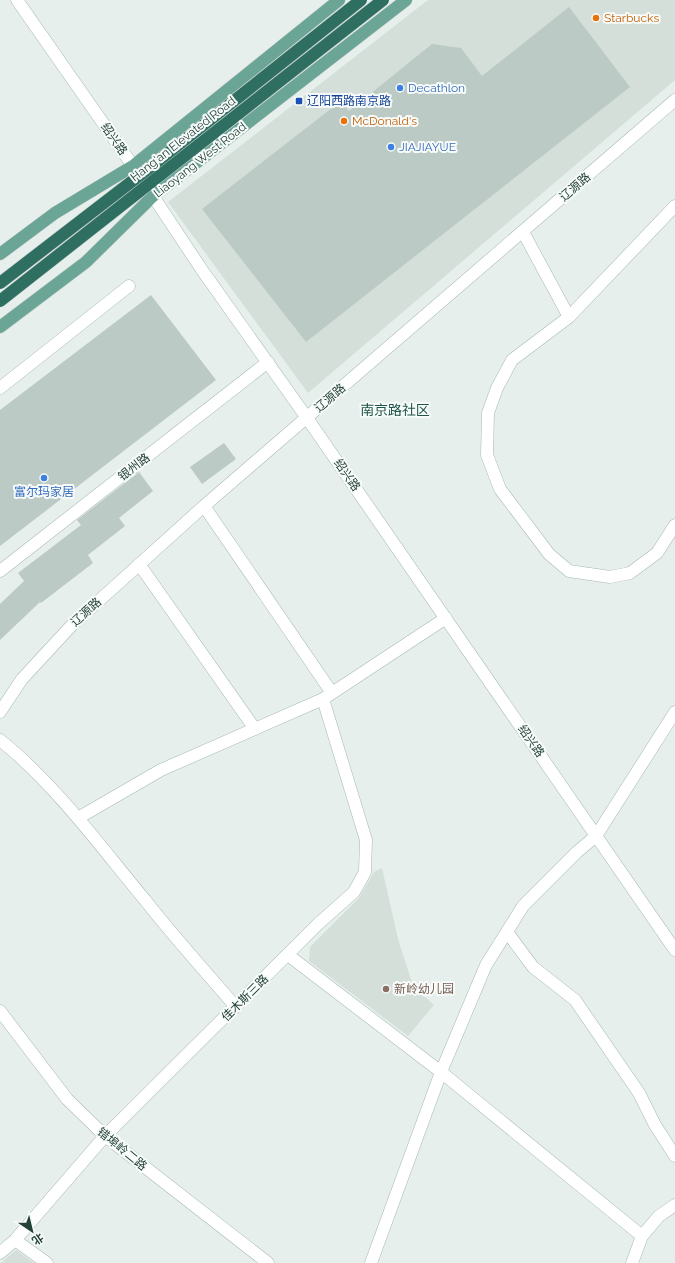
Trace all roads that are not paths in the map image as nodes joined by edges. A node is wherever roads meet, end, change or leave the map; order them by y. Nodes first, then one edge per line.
1 (17, 0) edge
2 (339, 0) edge
3 (361, 0) edge
4 (383, 0) edge
5 (406, 0) edge
6 (675, 100) edge
7 (132, 166) junction
8 (152, 197) junction
9 (675, 206) edge
10 (523, 232) junction
11 (0, 254) edge
12 (0, 283) edge
13 (129, 286) dead end
14 (0, 301) edge
15 (569, 317) junction
16 (0, 328) edge
17 (268, 362) junction
18 (0, 388) edge
19 (307, 418) junction
20 (204, 506) junction
21 (675, 525) edge
22 (139, 564) junction
23 (0, 571) edge
24 (446, 618) junction
25 (328, 696) junction
26 (0, 712) edge
27 (675, 712) edge
28 (255, 729) junction
29 (0, 740) edge
30 (78, 818) junction
31 (596, 836) junction
32 (507, 932) junction
33 (675, 950) edge
34 (288, 955) junction
35 (236, 1007) junction
36 (0, 1011) edge
37 (442, 1072) junction
38 (105, 1136) junction
39 (675, 1156) edge
40 (675, 1205) edge
41 (642, 1236) junction
42 (15, 1240) junction
43 (0, 1254) edge
44 (47, 1263) edge
45 (268, 1263) edge
46 (370, 1263) edge
47 (632, 1263) edge

1 - 7 street, 绍兴路
2 - 7 main road
3 - 12 highway, Hang'an Elevated Road, bridge
4 - 14 highway, Hang'an Elevated Road, bridge
5 - 8 main road, Liaoyang West Road
6 - 10 street, 辽源路
7 - 8 street, 绍兴路
7 - 11 main road
8 - 16 main road, Liaoyang West Road
8 - 17 street, 绍兴路
9 - 15 street
10 - 15 street
10 - 19 street, 辽源路
13 - 18 street
15 - 21 street
17 - 19 street, 绍兴路
17 - 23 street, 银州路
19 - 20 street, 辽源路
19 - 24 street, 绍兴路
20 - 22 street, 辽源路
20 - 25 street, 佳木斯三路
22 - 26 street, 辽源路
22 - 28 street
24 - 25 street
24 - 31 street, 绍兴路
25 - 28 street
25 - 34 street, 佳木斯三路
27 - 31 street
28 - 30 street
29 - 30 street
30 - 35 street
31 - 32 street
31 - 33 street, 绍兴路
32 - 37 street
32 - 39 street
34 - 35 street, 佳木斯三路
34 - 37 street
35 - 38 street, 佳木斯三路
36 - 38 street, 错埠岭二路
37 - 41 street
37 - 46 street
38 - 42 street, 佳木斯三路
38 - 45 street, 错埠岭二路
40 - 41 street
41 - 47 street
42 - 43 street, 佳木斯三路
42 - 44 street

